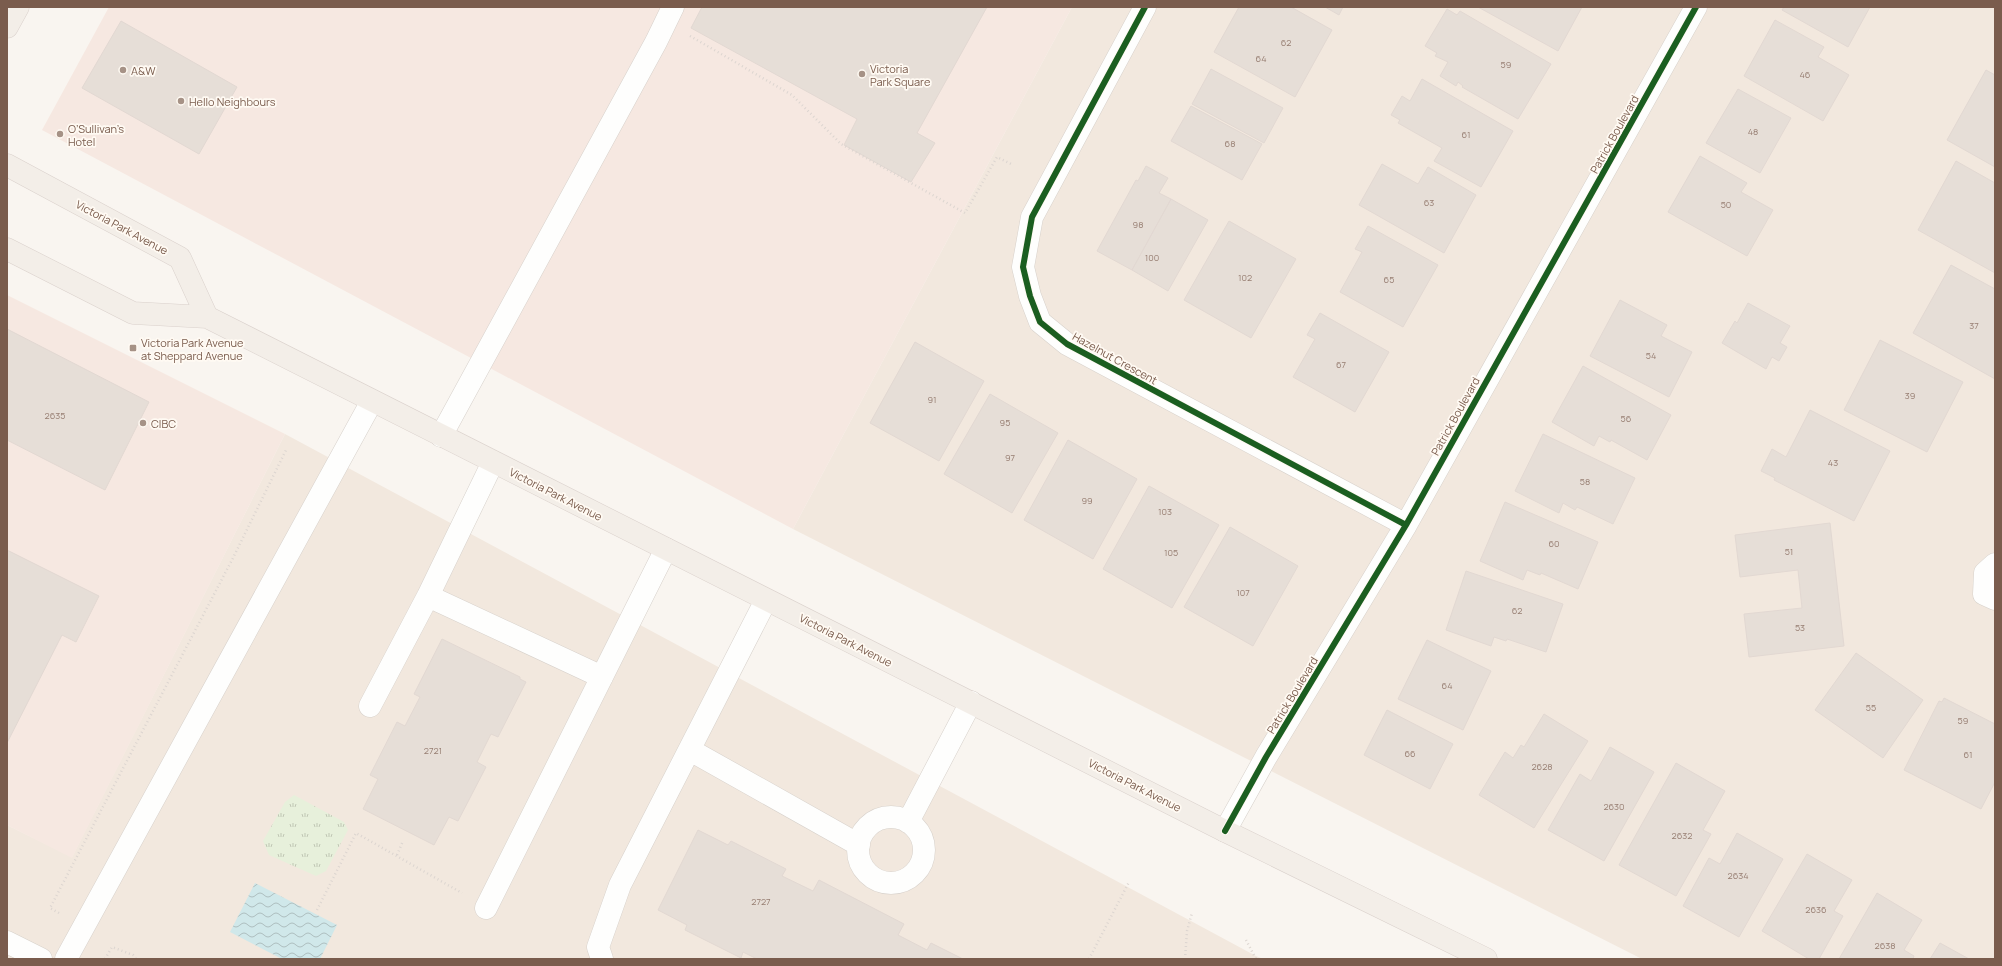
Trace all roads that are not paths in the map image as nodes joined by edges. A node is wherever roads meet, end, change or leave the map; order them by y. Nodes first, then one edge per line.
1 (18, 7) edge
2 (673, 7) edge
3 (1145, 7) edge
4 (1696, 7) edge
5 (7, 27) edge
6 (7, 165) edge
7 (7, 249) edge
8 (207, 317) junction
9 (372, 401) junction
10 (441, 436) junction
11 (493, 462) junction
12 (1406, 525) junction
13 (666, 549) junction
14 (1995, 564) edge
15 (428, 596) junction
16 (1995, 599) edge
17 (766, 600) junction
18 (602, 677) junction
19 (971, 702) junction
20 (370, 706) dead end
21 (690, 750) junction
22 (908, 822) junction
23 (1225, 831) junction
24 (859, 845) junction
25 (486, 908) road end
26 (7, 942) edge
27 (41, 959) edge
28 (66, 959) edge
29 (602, 959) edge
30 (1486, 959) edge

1 - 5 main road
2 - 10 street
3 - 12 street, Hazelnut Crescent
4 - 12 street, Patrick Boulevard
6 - 8 main road, Victoria Park Avenue
7 - 8 main road, Victoria Park Avenue
8 - 9 main road, Victoria Park Avenue
9 - 10 main road, Victoria Park Avenue
9 - 28 street
10 - 11 main road, Victoria Park Avenue
11 - 13 main road, Victoria Park Avenue
11 - 15 street
12 - 23 street, Patrick Boulevard
13 - 17 main road, Victoria Park Avenue
13 - 18 street
14 - 16 street
15 - 18 street
15 - 20 street
17 - 19 main road, Victoria Park Avenue
17 - 21 street
18 - 25 street
19 - 22 street
19 - 23 main road, Victoria Park Avenue
21 - 24 street
21 - 29 street
22 - 24 street
22 - 24 street
23 - 30 main road, Victoria Park Avenue
26 - 27 street

